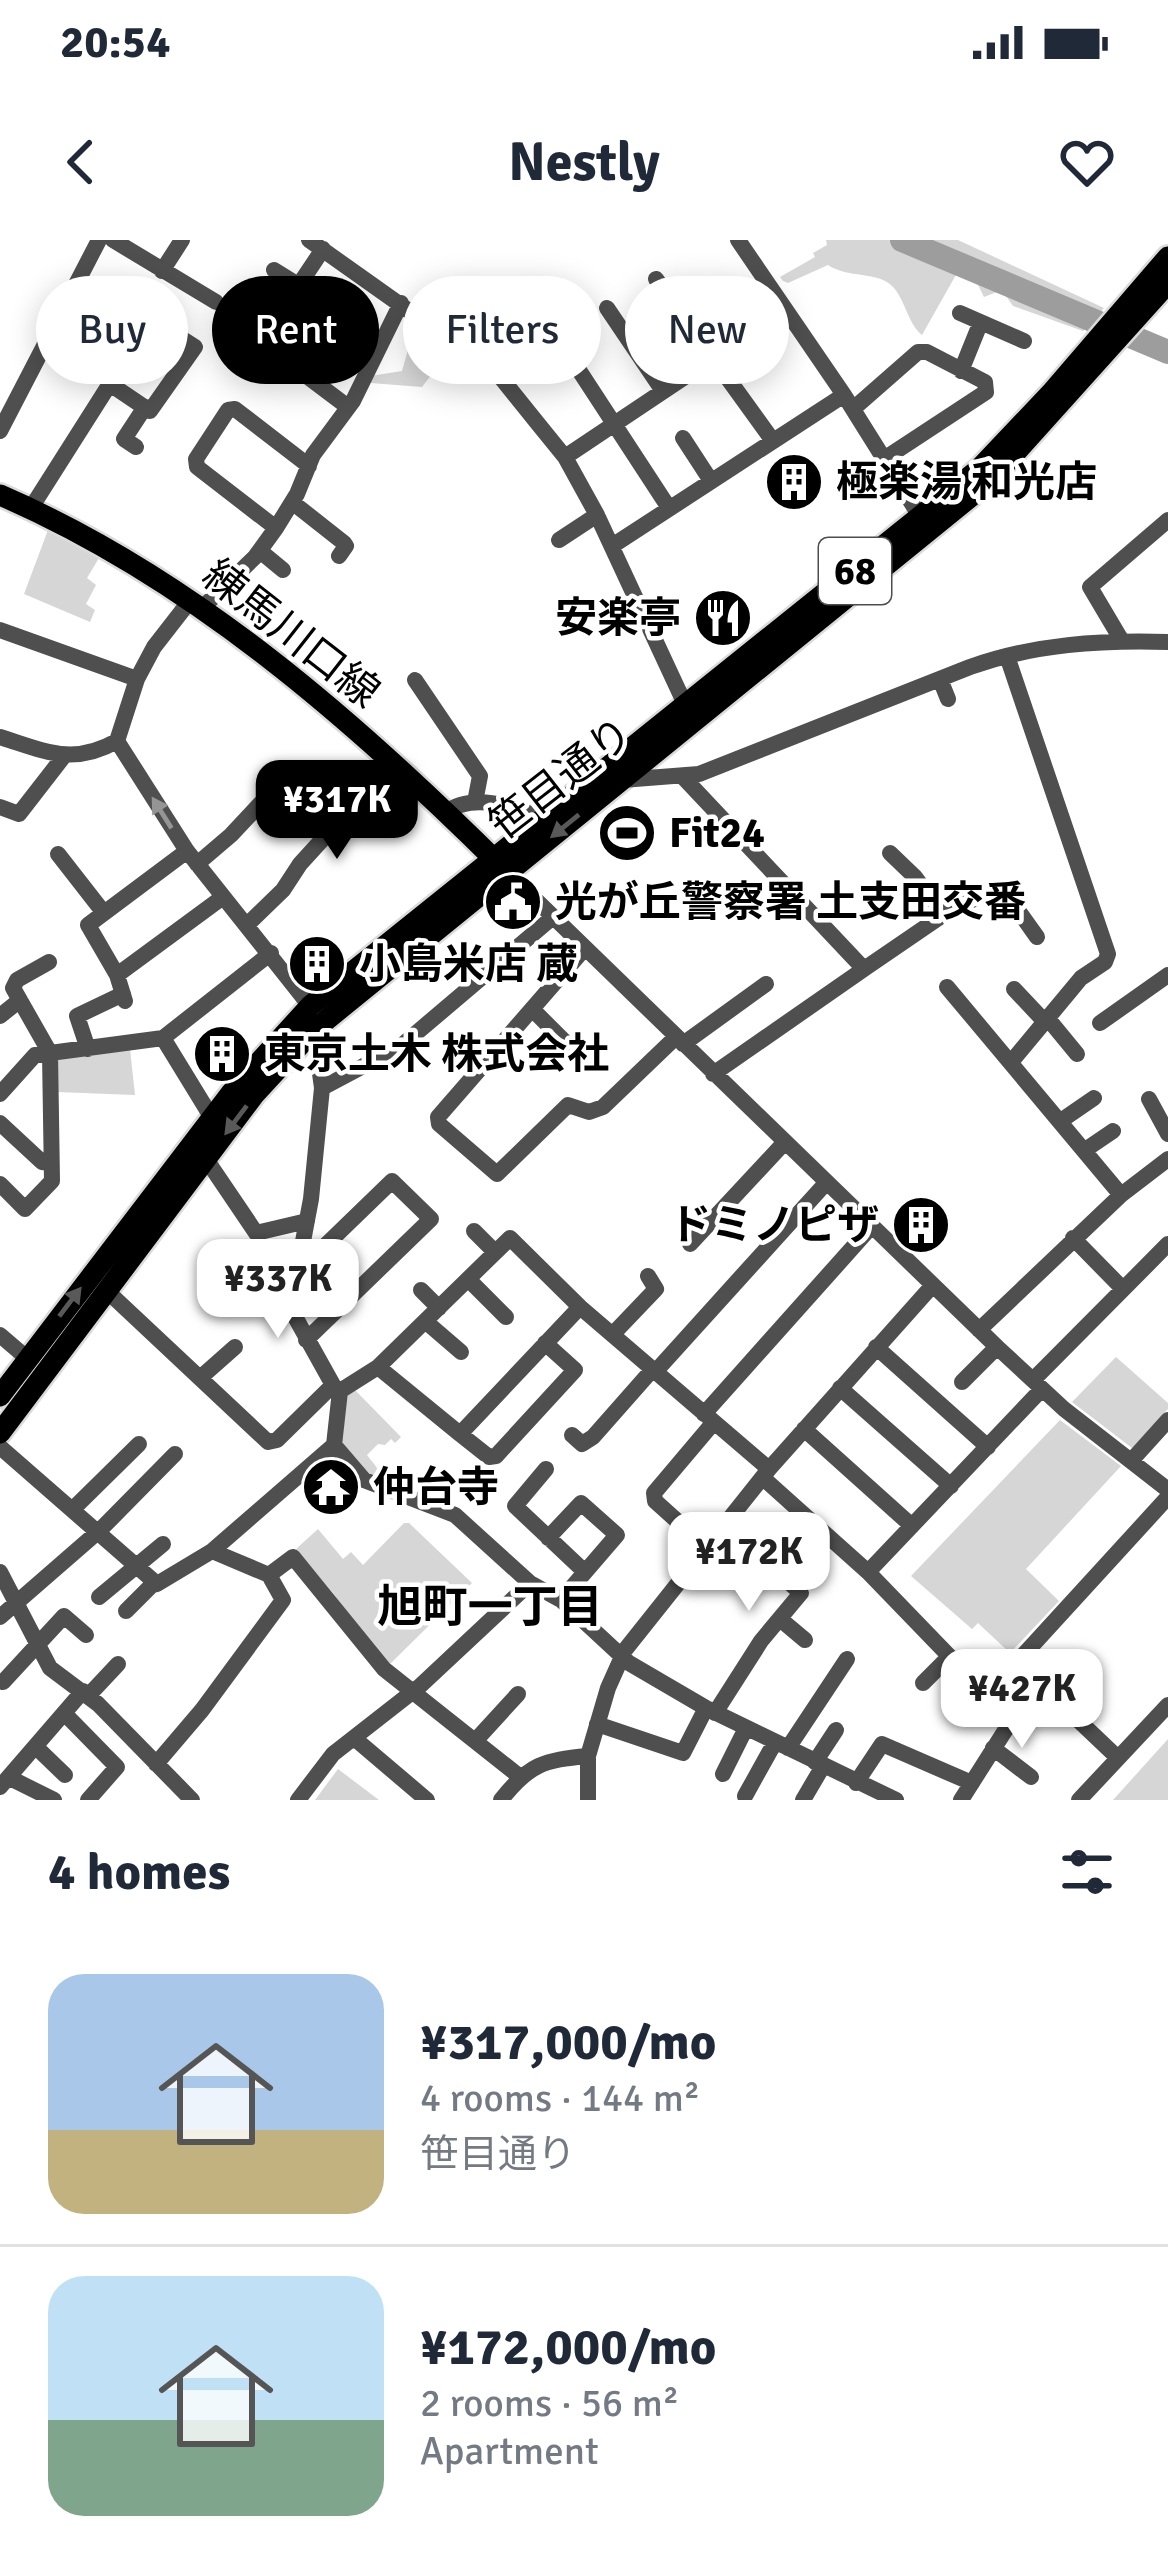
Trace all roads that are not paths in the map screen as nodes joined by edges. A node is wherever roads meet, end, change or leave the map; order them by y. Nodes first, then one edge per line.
1 (99, 240) edge
2 (113, 240) edge
3 (182, 240) edge
4 (738, 240) edge
5 (316, 245) edge
6 (1168, 257) edge
7 (274, 269) dead end
8 (162, 272) junction
9 (1168, 283) edge
10 (212, 299) edge
11 (1143, 299) junction
12 (400, 303) junction
13 (608, 308) dead end
14 (960, 313) dead end
15 (980, 324) junction
16 (1024, 340) dead end
17 (961, 371) junction
18 (110, 384) joint
19 (169, 384) edge
20 (317, 384) edge
21 (588, 384) edge
22 (673, 384) edge
23 (731, 384) edge
24 (663, 391) junction
25 (848, 402) junction
26 (145, 407) junction
27 (348, 407) junction
28 (614, 424) junction
29 (0, 431) edge
30 (683, 438) dead end
31 (773, 441) junction
32 (136, 448) dead end
33 (565, 457) junction
34 (884, 459) junction
35 (309, 466) junction
36 (711, 481) junction
37 (0, 495) edge
38 (292, 502) junction
39 (31, 508) junction
40 (669, 508) junction
41 (597, 514) junction
42 (1168, 520) edge
43 (925, 525) junction
44 (276, 528) junction
45 (559, 540) dead end
46 (612, 546) junction
47 (260, 551) junction
48 (340, 556) dead end
49 (283, 570) dead end
50 (195, 606) junction
51 (0, 630) edge
52 (1122, 641) junction
53 (1168, 642) edge
54 (1007, 656) junction
55 (137, 679) junction
56 (940, 679) junction
57 (415, 680) dead end
58 (948, 698) dead end
59 (689, 713) junction
60 (0, 737) edge
61 (117, 741) junction
62 (64, 756) junction
63 (391, 764) junction
64 (290, 772) dead end
65 (682, 777) junction
66 (589, 780) junction
67 (622, 780) junction
68 (475, 802) junction
69 (0, 807) edge
70 (445, 813) junction
71 (540, 818) junction
72 (890, 853) dead end
73 (58, 854) dead end
74 (192, 858) junction
75 (500, 864) junction
76 (223, 897) junction
77 (104, 914) junction
78 (943, 915) junction
79 (553, 916) junction
80 (247, 925) junction
81 (1036, 938) dead end
82 (586, 948) junction
83 (271, 953) junction
84 (50, 962) dead end
85 (1144, 967) dead end
86 (864, 969) junction
87 (117, 975) junction
88 (1162, 979) edge
89 (766, 984) dead end
90 (947, 987) dead end
91 (1014, 989) dead end
92 (20, 1000) junction
93 (310, 1006) junction
94 (533, 1010) junction
95 (0, 1016) edge
96 (1048, 1022) junction
97 (1100, 1023) dead end
98 (314, 1030) junction
99 (164, 1038) junction
100 (680, 1040) junction
101 (567, 1044) dead end
102 (88, 1048) junction
103 (50, 1052) junction
104 (1077, 1054) dead end
105 (1012, 1061) junction
106 (713, 1074) junction
107 (322, 1088) junction
108 (0, 1094) edge
109 (1094, 1098) dead end
110 (1149, 1099) dead end
111 (212, 1118) junction
112 (1062, 1120) junction
113 (0, 1123) edge
114 (1113, 1131) dead end
115 (1168, 1134) edge
116 (784, 1143) junction
117 (1085, 1150) junction
118 (206, 1159) junction
119 (1168, 1159) edge
120 (50, 1163) junction
121 (0, 1184) edge
122 (826, 1184) junction
123 (1121, 1195) junction
124 (307, 1221) junction
125 (871, 1227) junction
126 (474, 1232) dead end
127 (1073, 1238) junction
128 (260, 1240) junction
129 (690, 1244) dead end
130 (1168, 1244) edge
131 (495, 1252) junction
132 (648, 1276) dead end
133 (468, 1279) junction
134 (296, 1281) junction
135 (933, 1285) junction
136 (220, 1288) dead end
137 (1124, 1288) junction
138 (421, 1290) dead end
139 (107, 1291) junction
140 (439, 1307) junction
141 (580, 1307) junction
142 (506, 1316) dead end
143 (425, 1321) junction
144 (979, 1330) junction
145 (613, 1334) junction
146 (0, 1335) edge
147 (306, 1340) junction
148 (545, 1343) junction
149 (235, 1347) dead end
150 (876, 1347) junction
151 (997, 1347) junction
152 (461, 1352) dead end
153 (28, 1359) junction
154 (378, 1367) junction
155 (655, 1370) junction
156 (200, 1378) junction
157 (962, 1382) dead end
158 (1038, 1384) junction
159 (336, 1388) junction
160 (840, 1388) junction
161 (0, 1396) edge
162 (709, 1418) junction
163 (1168, 1420) edge
164 (804, 1429) junction
165 (0, 1433) edge
166 (460, 1434) junction
167 (572, 1436) dead end
168 (139, 1444) dead end
169 (334, 1445) junction
170 (0, 1447) edge
171 (988, 1447) junction
172 (175, 1454) dead end
173 (1131, 1461) junction
174 (546, 1469) dead end
175 (766, 1474) junction
176 (951, 1486) junction
177 (1168, 1493) edge
178 (74, 1509) junction
179 (724, 1525) junction
180 (912, 1526) junction
181 (100, 1530) junction
182 (548, 1538) junction
183 (163, 1544) dead end
184 (706, 1546) junction
185 (212, 1551) junction
186 (136, 1564) junction
187 (0, 1572) edge
188 (585, 1572) junction
189 (868, 1572) junction
190 (269, 1575) junction
191 (155, 1582) junction
192 (530, 1582) junction
193 (99, 1597) dead end
194 (561, 1600) junction
195 (16, 1604) junction
196 (126, 1611) dead end
197 (0, 1617) edge
198 (780, 1619) junction
199 (86, 1635) dead end
200 (805, 1640) dead end
201 (38, 1643) junction
202 (622, 1658) junction
203 (847, 1658) dead end
204 (950, 1658) junction
205 (118, 1664) dead end
206 (1039, 1677) junction
207 (3, 1682) dead end
208 (923, 1683) dead end
209 (412, 1691) junction
210 (85, 1693) junction
211 (518, 1694) dead end
212 (1168, 1705) edge
213 (711, 1710) junction
214 (66, 1715) junction
215 (1011, 1720) junction
216 (597, 1724) junction
217 (746, 1728) junction
218 (836, 1730) dead end
219 (354, 1738) junction
220 (476, 1740) junction
221 (781, 1745) junction
222 (37, 1748) junction
223 (993, 1748) junction
224 (588, 1756) junction
225 (1118, 1758) junction
226 (156, 1764) junction
227 (819, 1764) junction
228 (724, 1774) dead end
229 (64, 1775) dead end
230 (519, 1776) junction
231 (1031, 1777) dead end
232 (4, 1779) edge
233 (856, 1783) junction
234 (972, 1783) junction
235 (746, 1796) dead end
236 (54, 1800) edge
237 (88, 1800) edge
238 (192, 1800) edge
239 (298, 1800) edge
240 (427, 1800) edge
241 (501, 1800) edge
242 (588, 1800) edge
243 (803, 1800) edge
244 (896, 1800) edge
245 (961, 1800) edge
246 (1079, 1800) edge

1 - 29 street
2 - 8 street
3 - 8 street
4 - 25 street
5 - 7 street
5 - 12 street
6 - 11 main road, 笹目通り / 68
8 - 10 street
9 - 11 main road, 笹目通り / 68
11 - 43 main road, 笹目通り / 68
12 - 27 street
12 - 33 street
13 - 24 street
14 - 15 street
15 - 16 street
15 - 17 street
17 - 25 street
17 - 34 street
18 - 26 street
18 - 39 street
19 - 26 street
20 - 27 street
21 - 28 street
22 - 24 street
23 - 31 street
24 - 28 street
25 - 31 street
25 - 34 street
26 - 32 street
27 - 35 street
28 - 33 street
28 - 40 street
30 - 36 street
31 - 36 street
33 - 41 street
34 - 43 street
35 - 38 street
35 - 44 street
36 - 40 street
37 - 39 main road, 練馬川口線
38 - 44 street
38 - 48 street
39 - 50 main road, 練馬川口線
40 - 46 street
41 - 45 street
41 - 46 street
42 - 52 street
43 - 59 main road, 笹目通り / 68
44 - 47 street
46 - 59 street
47 - 49 street
47 - 50 street
50 - 55 street
50 - 63 main road, 練馬川口線
51 - 55 street
52 - 53 street
52 - 54 street
54 - 56 street
54 - 96 street
55 - 61 street
56 - 58 street
56 - 65 street
57 - 68 street
59 - 66 main road, 笹目通り / 68
59 - 67 main road, 笹目通り / 68
60 - 62 street
61 - 62 street
74 -> 61 street
62 - 69 street
63 - 70 main road, 練馬川口線
63 - 80 street
64 - 74 street
65 - 67 street
65 - 86 street
66 - 67 street
66 - 71 main road, 笹目通り / 68
67 -> 75 main road, 笹目通り / 68
68 - 70 street
68 - 71 street
70 - 75 main road, 練馬川口線
71 - 75 main road, 笹目通り / 68
72 - 78 street
73 - 77 street
74 - 76 street
74 - 77 street
75 - 79 street
75 - 93 main road, 笹目通り
75 - 98 main road, 笹目通り
76 - 80 street
76 - 87 street
77 - 87 street
78 - 81 street
78 - 86 street
79 - 82 street
79 - 107 street
80 - 83 street
82 - 94 street
82 - 100 street
83 - 93 street
83 - 99 street
84 - 92 street
85 - 88 street
86 - 106 street
87 - 102 street
88 - 97 street
89 - 100 street
90 - 105 street
91 - 96 street
92 - 95 street
92 - 103 street
93 - 111 main road, 笹目通り
94 - 100 street
94 - 101 street
96 - 104 street
96 - 105 street
98 - 107 street
98 -> 118 main road, 笹目通り
99 - 102 street
99 - 111 street
100 - 106 street
102 - 103 street
103 - 108 street
103 - 120 street
105 - 112 street
106 - 116 street
107 - 124 street
109 - 112 street
110 - 115 street
153 -> 111 main road, 笹目通り
112 - 117 street
113 - 120 street
114 - 117 street
116 - 122 street
116 - 129 street
117 - 123 street
118 - 128 street
118 - 139 main road, 笹目通り
119 - 123 street
120 - 121 street
122 - 125 street
122 - 155 street
123 - 127 street
124 - 128 street
124 - 134 street
125 - 135 street
125 - 162 street
126 - 131 street
127 - 137 street
127 - 144 street
128 - 134 street
128 - 136 street
130 - 137 street
131 - 133 street
131 - 141 street
132 - 145 street
133 - 140 street
133 - 142 street
134 - 147 street
134 - 147 street
135 - 144 street
135 - 150 street
137 - 158 street
138 - 140 street
139 - 156 street
139 - 165 main road, 笹目通り
140 - 143 street
141 - 145 street
141 - 148 street
143 - 152 street
143 - 154 street
144 - 151 street
145 - 155 street
146 - 153 street
147 - 159 street
148 - 166 street
148 - 166 street
149 - 156 street
150 - 160 street
150 - 171 street
151 - 157 street
151 - 158 street
153 - 161 main road, 笹目通り
154 - 159 street
154 - 166 street
155 - 162 street
155 - 167 street
156 - 159 street
158 - 171 street
158 - 173 street
159 - 169 street
160 - 164 street
160 - 176 street
162 - 175 street
162 - 184 street
163 - 173 street
164 - 175 street
164 - 180 street
168 - 178 street
169 - 185 street
169 - 192 street
170 - 178 street
171 - 176 street
172 - 181 street
173 - 177 street
174 - 182 street
175 - 179 street
175 - 189 street
176 - 180 street
177 - 206 street
178 - 181 street
179 - 184 street
179 - 198 street
180 - 189 street
181 - 186 street
181 - 195 street
182 - 188 street
182 - 188 street
183 - 186 street
184 - 202 street
185 - 190 street
185 - 191 street
186 - 191 street
186 - 193 street
187 - 195 street
188 - 194 street
189 - 204 street
190 - 209 street
190 - 226 street
191 - 196 street
192 - 194 street
192 - 209 street
194 - 202 street
195 - 197 street
195 - 201 street
198 - 200 street
198 - 213 street
199 - 201 street
201 - 207 street
201 - 210 street
202 - 213 street
202 - 216 street
203 - 221 street
204 - 208 street
204 - 215 street
205 - 210 street
206 - 215 street
206 - 225 street
209 - 219 street
209 - 220 street
210 - 214 street
210 - 226 street
211 - 220 street
212 - 225 street
213 - 216 street
213 - 217 street
214 - 222 street
214 - 237 street
215 - 223 street
216 - 224 street
217 - 221 street
217 - 228 street
218 - 227 street
219 - 239 street
219 - 240 street
220 - 230 street
221 - 227 street
221 - 235 street
222 - 229 street
222 - 232 street
223 - 231 street
223 - 234 street
224 - 230 street
224 - 242 street
225 - 246 street
226 - 238 street
227 - 233 street
227 - 243 street
230 - 241 street
232 - 236 street
233 - 234 street
233 - 244 street
234 - 245 street

